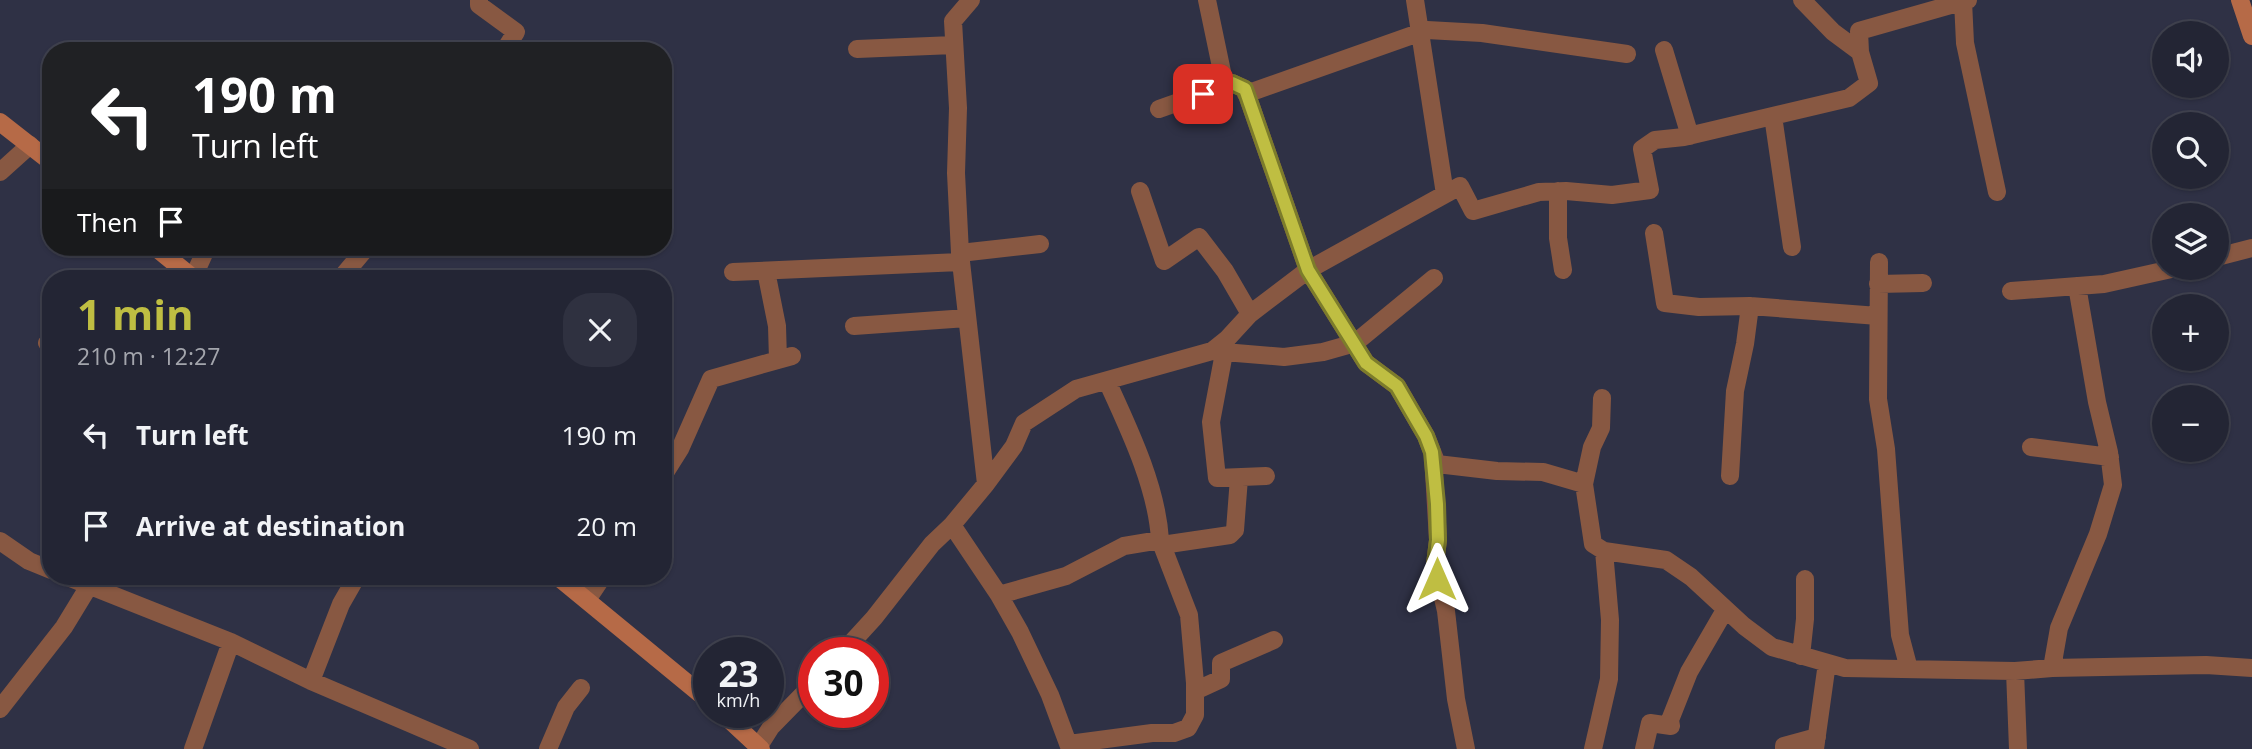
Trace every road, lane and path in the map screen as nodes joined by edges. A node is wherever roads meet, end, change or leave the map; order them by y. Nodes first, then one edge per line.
1 (479, 0) edge
2 (971, 0) edge
3 (1208, 0) edge
4 (1415, 0) edge
5 (1802, 0) edge
6 (2240, 0) edge
7 (1965, 1) edge
8 (1419, 33) junction
9 (2252, 36) edge
10 (510, 42) edge
11 (954, 45) junction
12 (857, 49) dead end
13 (1664, 50) dead end
14 (1860, 52) junction
15 (1627, 54) dead end
16 (1226, 86) junction
17 (1247, 94) junction
18 (1159, 109) dead end
19 (1773, 116) junction
20 (0, 122) edge
21 (1690, 136) junction
22 (30, 145) junction
23 (42, 155) edge
24 (0, 172) edge
25 (1140, 191) dead end
26 (1558, 191) junction
27 (1997, 192) dead end
28 (1445, 194) junction
29 (1654, 233) dead end
30 (1040, 244) dead end
31 (1792, 247) dead end
32 (2252, 248) edge
33 (2229, 254) edge
34 (166, 256) edge
35 (359, 256) edge
36 (960, 258) junction
37 (1879, 262) dead end
38 (183, 270) edge
39 (348, 270) edge
40 (1308, 270) junction
41 (1563, 270) dead end
42 (766, 271) junction
43 (733, 272) dead end
44 (2152, 273) edge
45 (1434, 278) dead end
46 (1923, 282) dead end
47 (1878, 284) junction
48 (2077, 286) junction
49 (2011, 291) dead end
50 (1750, 306) junction
51 (1250, 314) junction
52 (1878, 316) junction
53 (967, 318) junction
54 (854, 326) dead end
55 (1354, 343) junction
56 (1218, 352) junction
57 (1107, 381) junction
58 (1602, 398) dead end
59 (2031, 447) dead end
60 (1432, 452) junction
61 (2110, 457) junction
62 (672, 462) edge
63 (1266, 476) dead end
64 (1730, 476) dead end
65 (1239, 478) junction
66 (986, 484) junction
67 (1584, 484) junction
68 (952, 525) junction
69 (0, 541) edge
70 (1161, 543) junction
71 (1604, 551) junction
72 (42, 566) edge
73 (1805, 579) dead end
74 (352, 585) edge
75 (568, 585) edge
76 (597, 585) edge
77 (89, 586) joint
78 (999, 595) junction
79 (587, 600) junction
80 (1725, 610) junction
81 (857, 637) edge
82 (1274, 640) dead end
83 (231, 642) junction
84 (1801, 656) junction
85 (1827, 663) junction
86 (1909, 668) junction
87 (2052, 668) junction
88 (2252, 668) edge
89 (2015, 671) junction
90 (311, 681) junction
91 (580, 688) dead end
92 (693, 688) edge
93 (1195, 691) junction
94 (798, 699) edge
95 (0, 709) edge
96 (738, 728) edge
97 (1816, 743) edge
98 (1069, 746) edge
99 (759, 748) edge
100 (193, 749) edge
101 (470, 749) edge
102 (548, 749) edge
103 (1466, 749) edge
104 (1593, 749) edge
105 (1644, 749) edge
106 (1784, 749) edge
107 (2018, 749) edge

1 - 10 street
2 - 11 street
3 - 16 street
4 - 8 street
5 - 14 street
6 - 9 main road
7 - 14 street
7 - 27 street
8 - 15 street
8 - 17 street
8 - 28 street
11 - 12 street
11 - 36 street
13 - 21 street
14 - 19 street
16 - 17 street
16 - 18 street
17 - 40 street
19 - 21 street
19 - 31 street
20 - 22 main road
21 - 26 street
22 - 23 main road
22 - 24 street
25 - 51 street
26 - 28 street
26 - 41 street
28 - 40 street
29 - 50 street
30 - 36 street
32 - 33 street
34 - 38 main road
35 - 39 street
36 - 42 street
36 - 53 street
37 - 47 street
40 - 51 street
40 - 55 street
42 - 43 street
42 - 62 street
44 - 48 street
45 - 55 street
46 - 47 street
47 - 52 street
48 - 49 street
48 - 61 street
50 - 52 street
50 - 64 street
51 - 56 street
52 - 86 street
53 - 54 street
53 - 66 street
55 - 56 street
55 - 60 street
56 - 57 street
56 - 65 street
57 - 66 street
57 - 70 street
58 - 67 street
59 - 61 street
60 - 67 street
60 - 103 street
61 - 87 street
63 - 65 street
65 - 70 street
66 - 68 street
67 - 71 street
68 - 78 street
68 - 81 street
69 - 72 street
70 - 78 street
70 - 93 street
71 - 80 street
71 - 104 street
73 - 84 street
74 - 90 street
75 - 79 main road
76 - 79 street
77 - 83 street
77 - 95 street
78 - 98 street
79 - 92 main road
80 - 84 street
80 - 105 street
82 - 93 street
83 - 90 street
83 - 100 street
84 - 85 street
85 - 86 street
85 - 97 street
86 - 89 street
87 - 88 street
87 - 89 street
89 - 107 street
90 - 101 street
91 - 102 street
93 - 98 street
94 - 99 street
96 - 99 main road
97 - 106 street

